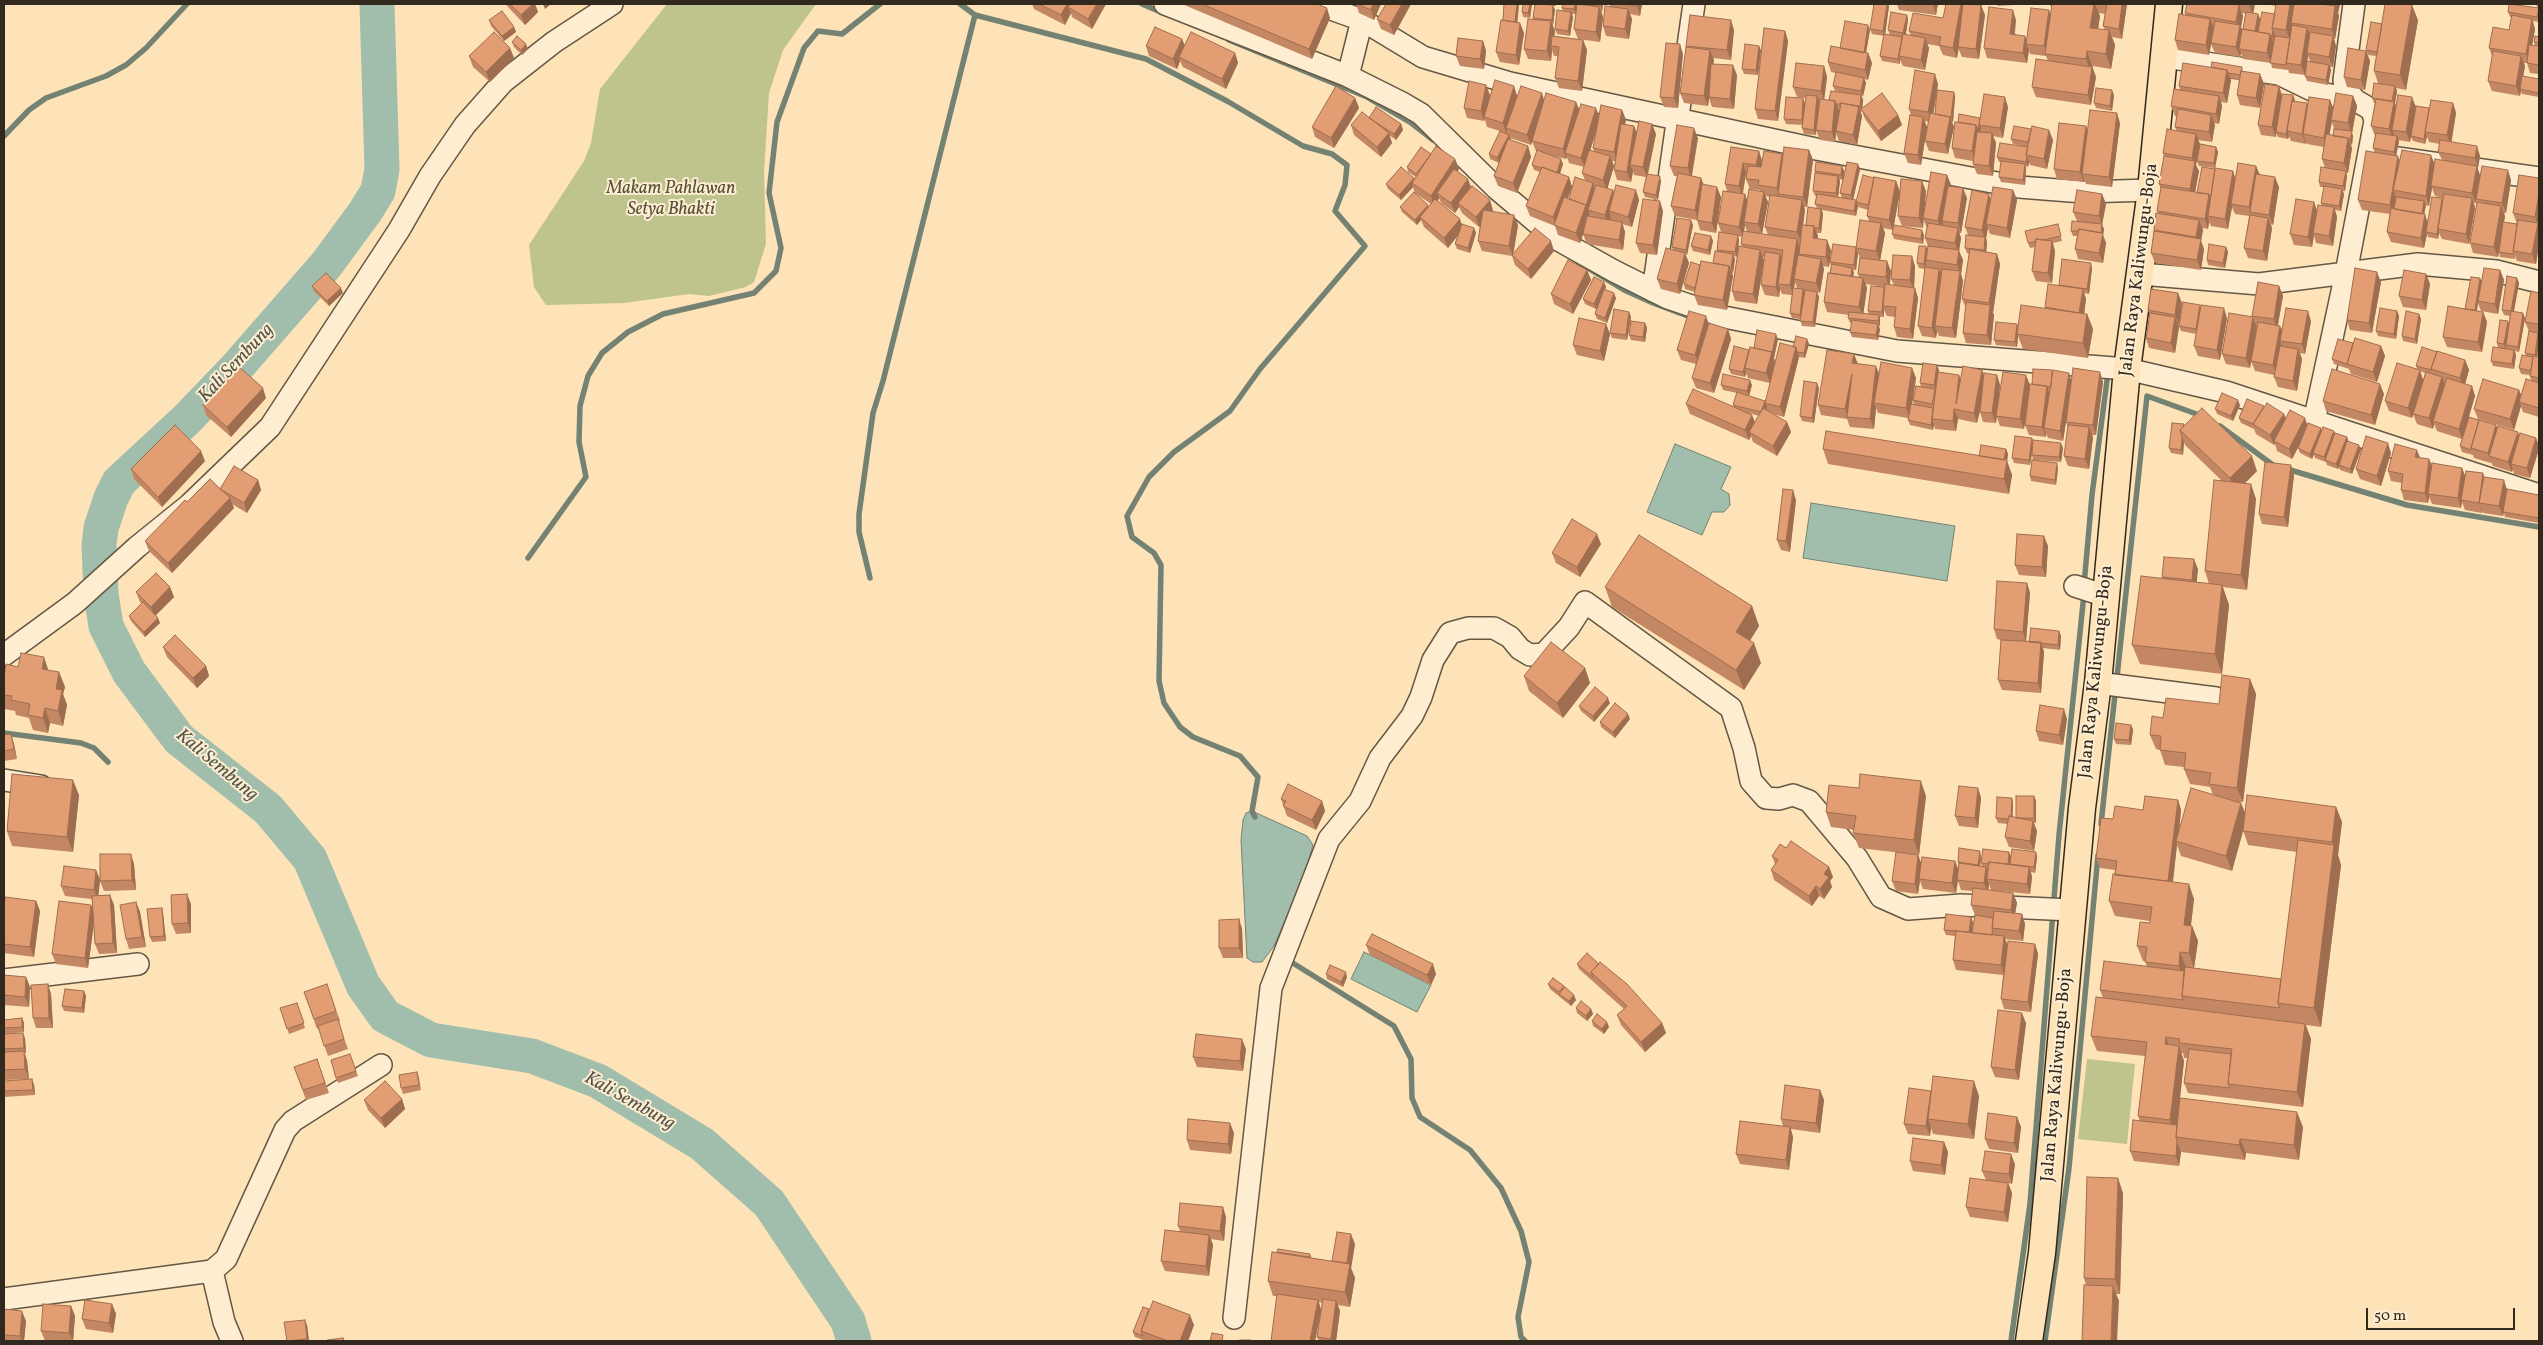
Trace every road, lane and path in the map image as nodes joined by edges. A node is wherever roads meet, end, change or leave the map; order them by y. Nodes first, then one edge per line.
1 (612, 4) edge
2 (1165, 4) edge
3 (1317, 4) edge
4 (1694, 4) edge
5 (2169, 4) edge
6 (2354, 4) edge
7 (1362, 20) junction
8 (2165, 57) junction
9 (1348, 76) junction
10 (2355, 100) junction
11 (1679, 118) junction
12 (2369, 154) junction
13 (2539, 178) edge
14 (2151, 190) junction
15 (2141, 274) junction
16 (2346, 274) junction
17 (2539, 282) edge
18 (1653, 291) junction
19 (2127, 369) junction
20 (2314, 422) junction
21 (2539, 495) edge
22 (2075, 586) dead end
23 (2106, 596) junction
24 (4, 655) edge
25 (2098, 682) junction
26 (2216, 698) dead end
27 (4, 780) edge
28 (53, 787) edge
29 (2072, 910) junction
30 (138, 964) dead end
31 (4, 980) edge
32 (381, 1065) dead end
33 (212, 1271) junction
34 (4, 1300) edge
35 (1234, 1318) dead end
36 (232, 1341) edge
37 (2029, 1341) edge

1 - 24 street
2 - 9 street
3 - 7 street
4 - 11 street
5 - 8 main road, Jalan Raya Kaliwungu-Boja
6 - 10 street
7 - 9 street
7 - 11 street
8 - 10 street
8 - 14 main road, Jalan Raya Kaliwungu-Boja
9 - 18 street
10 - 12 street
11 - 14 street
11 - 18 street
12 - 13 street
12 - 16 street
14 - 15 main road, Jalan Raya Kaliwungu-Boja
15 - 16 street
15 - 19 main road, Jalan Raya Kaliwungu-Boja
16 - 17 street
16 - 20 street
18 - 19 street
19 - 20 street
19 - 23 main road, Jalan Raya Kaliwungu-Boja
20 - 21 street
22 - 23 street
23 - 25 main road, Jalan Raya Kaliwungu-Boja
25 - 26 street
25 - 29 main road, Jalan Raya Kaliwungu-Boja
27 - 28 street
29 - 35 street
29 - 37 main road, Jalan Raya Kaliwungu-Boja
30 - 31 street
32 - 33 street
33 - 34 street
33 - 36 street

